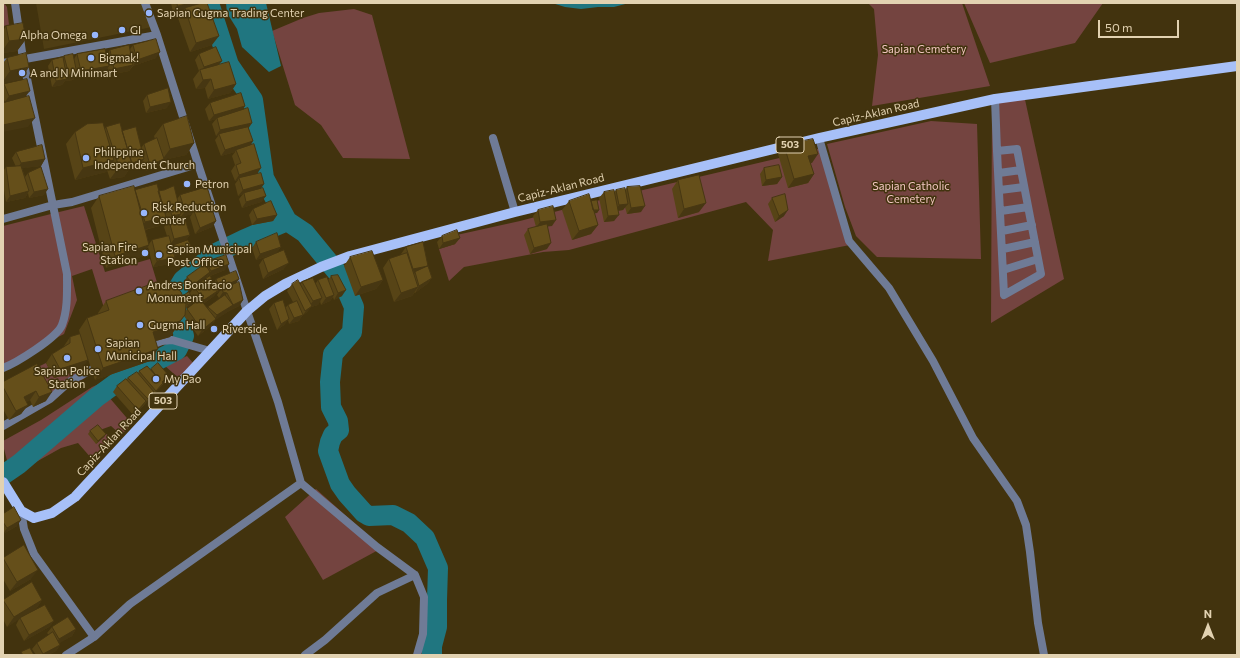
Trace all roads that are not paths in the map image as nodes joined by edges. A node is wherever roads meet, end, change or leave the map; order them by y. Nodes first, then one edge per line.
1 (15, 3) edge
2 (145, 3) edge
3 (157, 35) junction
4 (23, 60) junction
5 (3, 64) edge
6 (1237, 66) edge
7 (994, 99) junction
8 (493, 138) dead end
9 (819, 138) junction
10 (997, 151) junction
11 (198, 164) junction
12 (1021, 170) junction
13 (999, 173) junction
14 (1024, 187) junction
15 (1000, 190) junction
16 (53, 205) junction
17 (1028, 207) junction
18 (1001, 211) junction
19 (515, 212) junction
20 (3, 219) edge
21 (1032, 225) junction
22 (1002, 231) junction
23 (1035, 242) junction
24 (1003, 249) junction
25 (1038, 259) junction
26 (1003, 270) junction
27 (247, 311) junction
28 (140, 350) edge
29 (210, 351) junction
30 (110, 361) edge
31 (3, 368) edge
32 (3, 426) edge
33 (3, 482) edge
34 (301, 483) junction
35 (21, 511) junction
36 (415, 574) junction
37 (94, 637) junction
38 (66, 655) edge
39 (305, 655) edge
40 (417, 655) edge
41 (1044, 655) edge

1 - 4 street
2 - 3 street
3 - 4 street
3 - 11 street
4 - 5 street
4 - 16 street
6 - 7 main road, Capiz-Aklan Road / 503
7 - 9 main road, Capiz-Aklan Road / 503
7 - 10 street
8 - 19 street
9 - 19 main road, Capiz-Aklan Road / 503
9 - 41 street
10 - 12 street
10 - 13 street
11 - 16 street
11 - 27 street
12 - 13 street
12 - 14 street
13 - 15 street
14 - 15 street
14 - 17 street
15 - 18 street
16 - 20 street
16 - 31 street
17 - 18 street
17 - 21 street
18 - 22 street
19 - 27 main road, Capiz-Aklan Road / 503
21 - 22 street
21 - 23 street
22 - 24 street
23 - 24 street
23 - 25 street
24 - 26 street
25 - 26 street
25 - 26 street
27 - 29 main road, Capiz-Aklan Road / 503
27 - 34 street
28 - 29 street
29 - 35 main road, Capiz-Aklan Road / 503
30 - 32 street
33 - 35 main road
34 - 36 street
34 - 37 street
35 - 37 street
36 - 39 street
36 - 40 street
37 - 38 street

